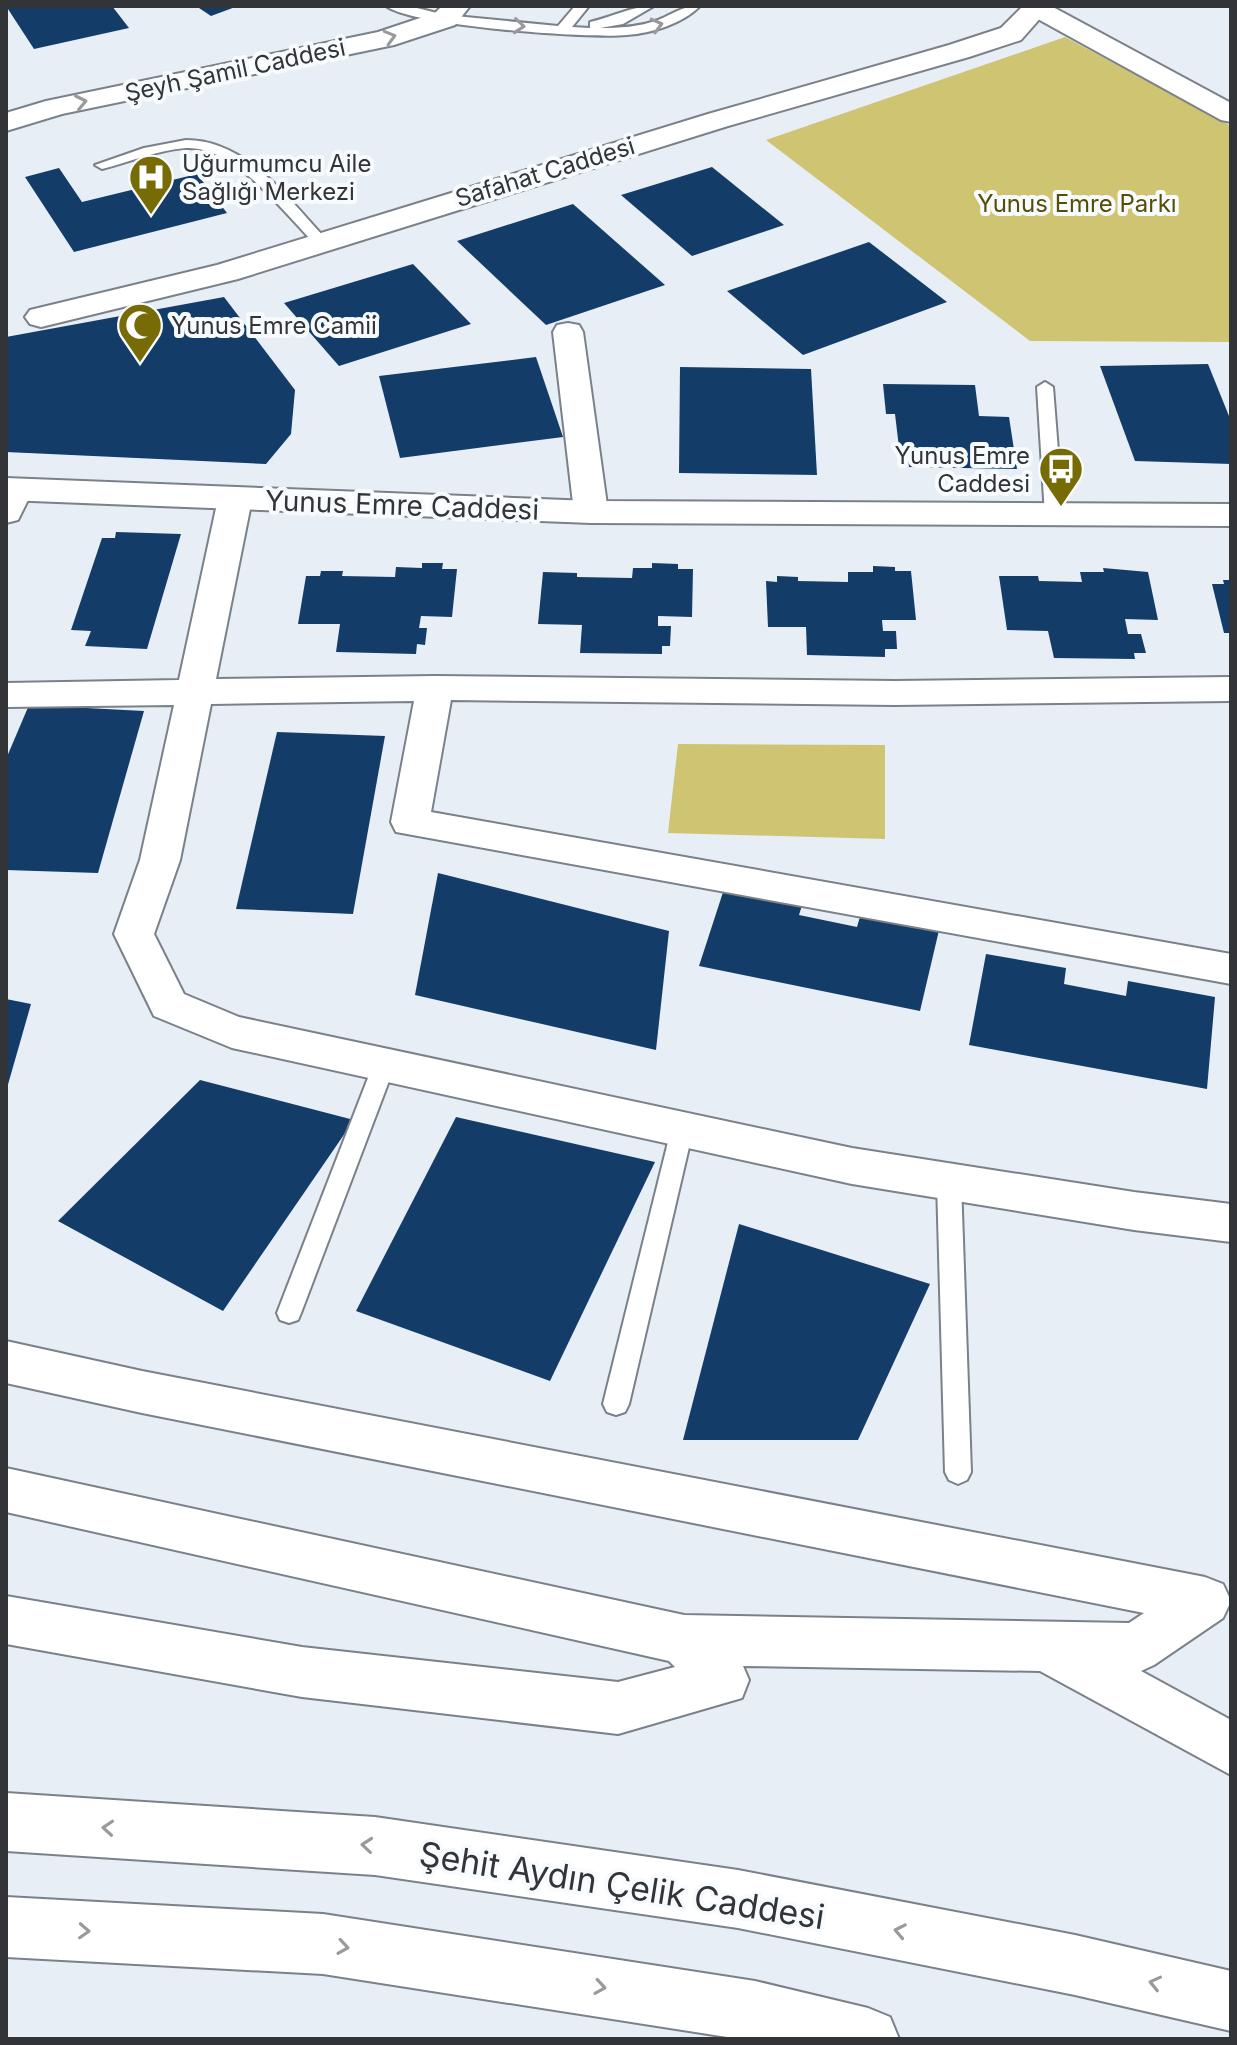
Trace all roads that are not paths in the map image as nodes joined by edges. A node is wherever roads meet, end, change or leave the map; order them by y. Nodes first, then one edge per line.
1 (582, 6) edge
2 (647, 6) edge
3 (693, 6) edge
4 (1037, 7) edge
5 (377, 11) edge
6 (451, 13) edge
7 (562, 30) junction
8 (190, 52) dead end
9 (1231, 114) edge
10 (6, 122) edge
11 (102, 165) dead end
12 (321, 242) junction
13 (41, 317) dead end
14 (568, 332) dead end
15 (1045, 387) dead end
16 (9, 498) edge
17 (235, 499) junction
18 (591, 512) junction
19 (1054, 515) junction
20 (1231, 515) edge
21 (435, 688) junction
22 (1231, 689) edge
23 (194, 692) junction
24 (6, 695) edge
25 (1231, 969) edge
26 (384, 1065) junction
27 (682, 1130) junction
28 (949, 1182) junction
29 (1231, 1223) edge
30 (289, 1313) dead end
31 (6, 1362) edge
32 (616, 1404) dead end
33 (958, 1472) dead end
34 (6, 1490) edge
35 (1218, 1603) edge
36 (6, 1620) edge
37 (684, 1640) junction
38 (1043, 1646) junction
39 (1231, 1749) edge
40 (6, 1822) edge
41 (6, 1927) edge
42 (1231, 2001) edge
43 (868, 2039) edge

1 - 7 lane
2 - 7 lane
7 -> 3 lane
4 - 9 street
4 - 12 street, Safahat Caddesi
5 - 6 lane
5 - 8 street, Şeyh Şamil Caddesi
6 -> 7 lane
10 -> 6 street, Şeyh Şamil Caddesi
11 - 12 lane
12 - 13 street, Safahat Caddesi
14 - 18 street
15 - 19 lane
16 - 17 street, Yunus Emre Caddesi
17 - 18 street, Yunus Emre Caddesi
17 - 23 street
18 - 19 street, Yunus Emre Caddesi
19 - 20 street, Yunus Emre Caddesi
21 - 22 street
21 - 23 street
21 - 25 street
23 - 24 street
23 - 26 street
26 - 27 street
26 - 30 lane
27 - 28 street
27 - 32 lane
28 - 29 street
28 - 33 lane
31 - 35 street
34 - 37 street
35 - 38 street
36 - 37 street
37 - 38 street
38 - 39 street
42 -> 40 street, Şehit Aydın Çelik Caddesi
41 -> 43 street

